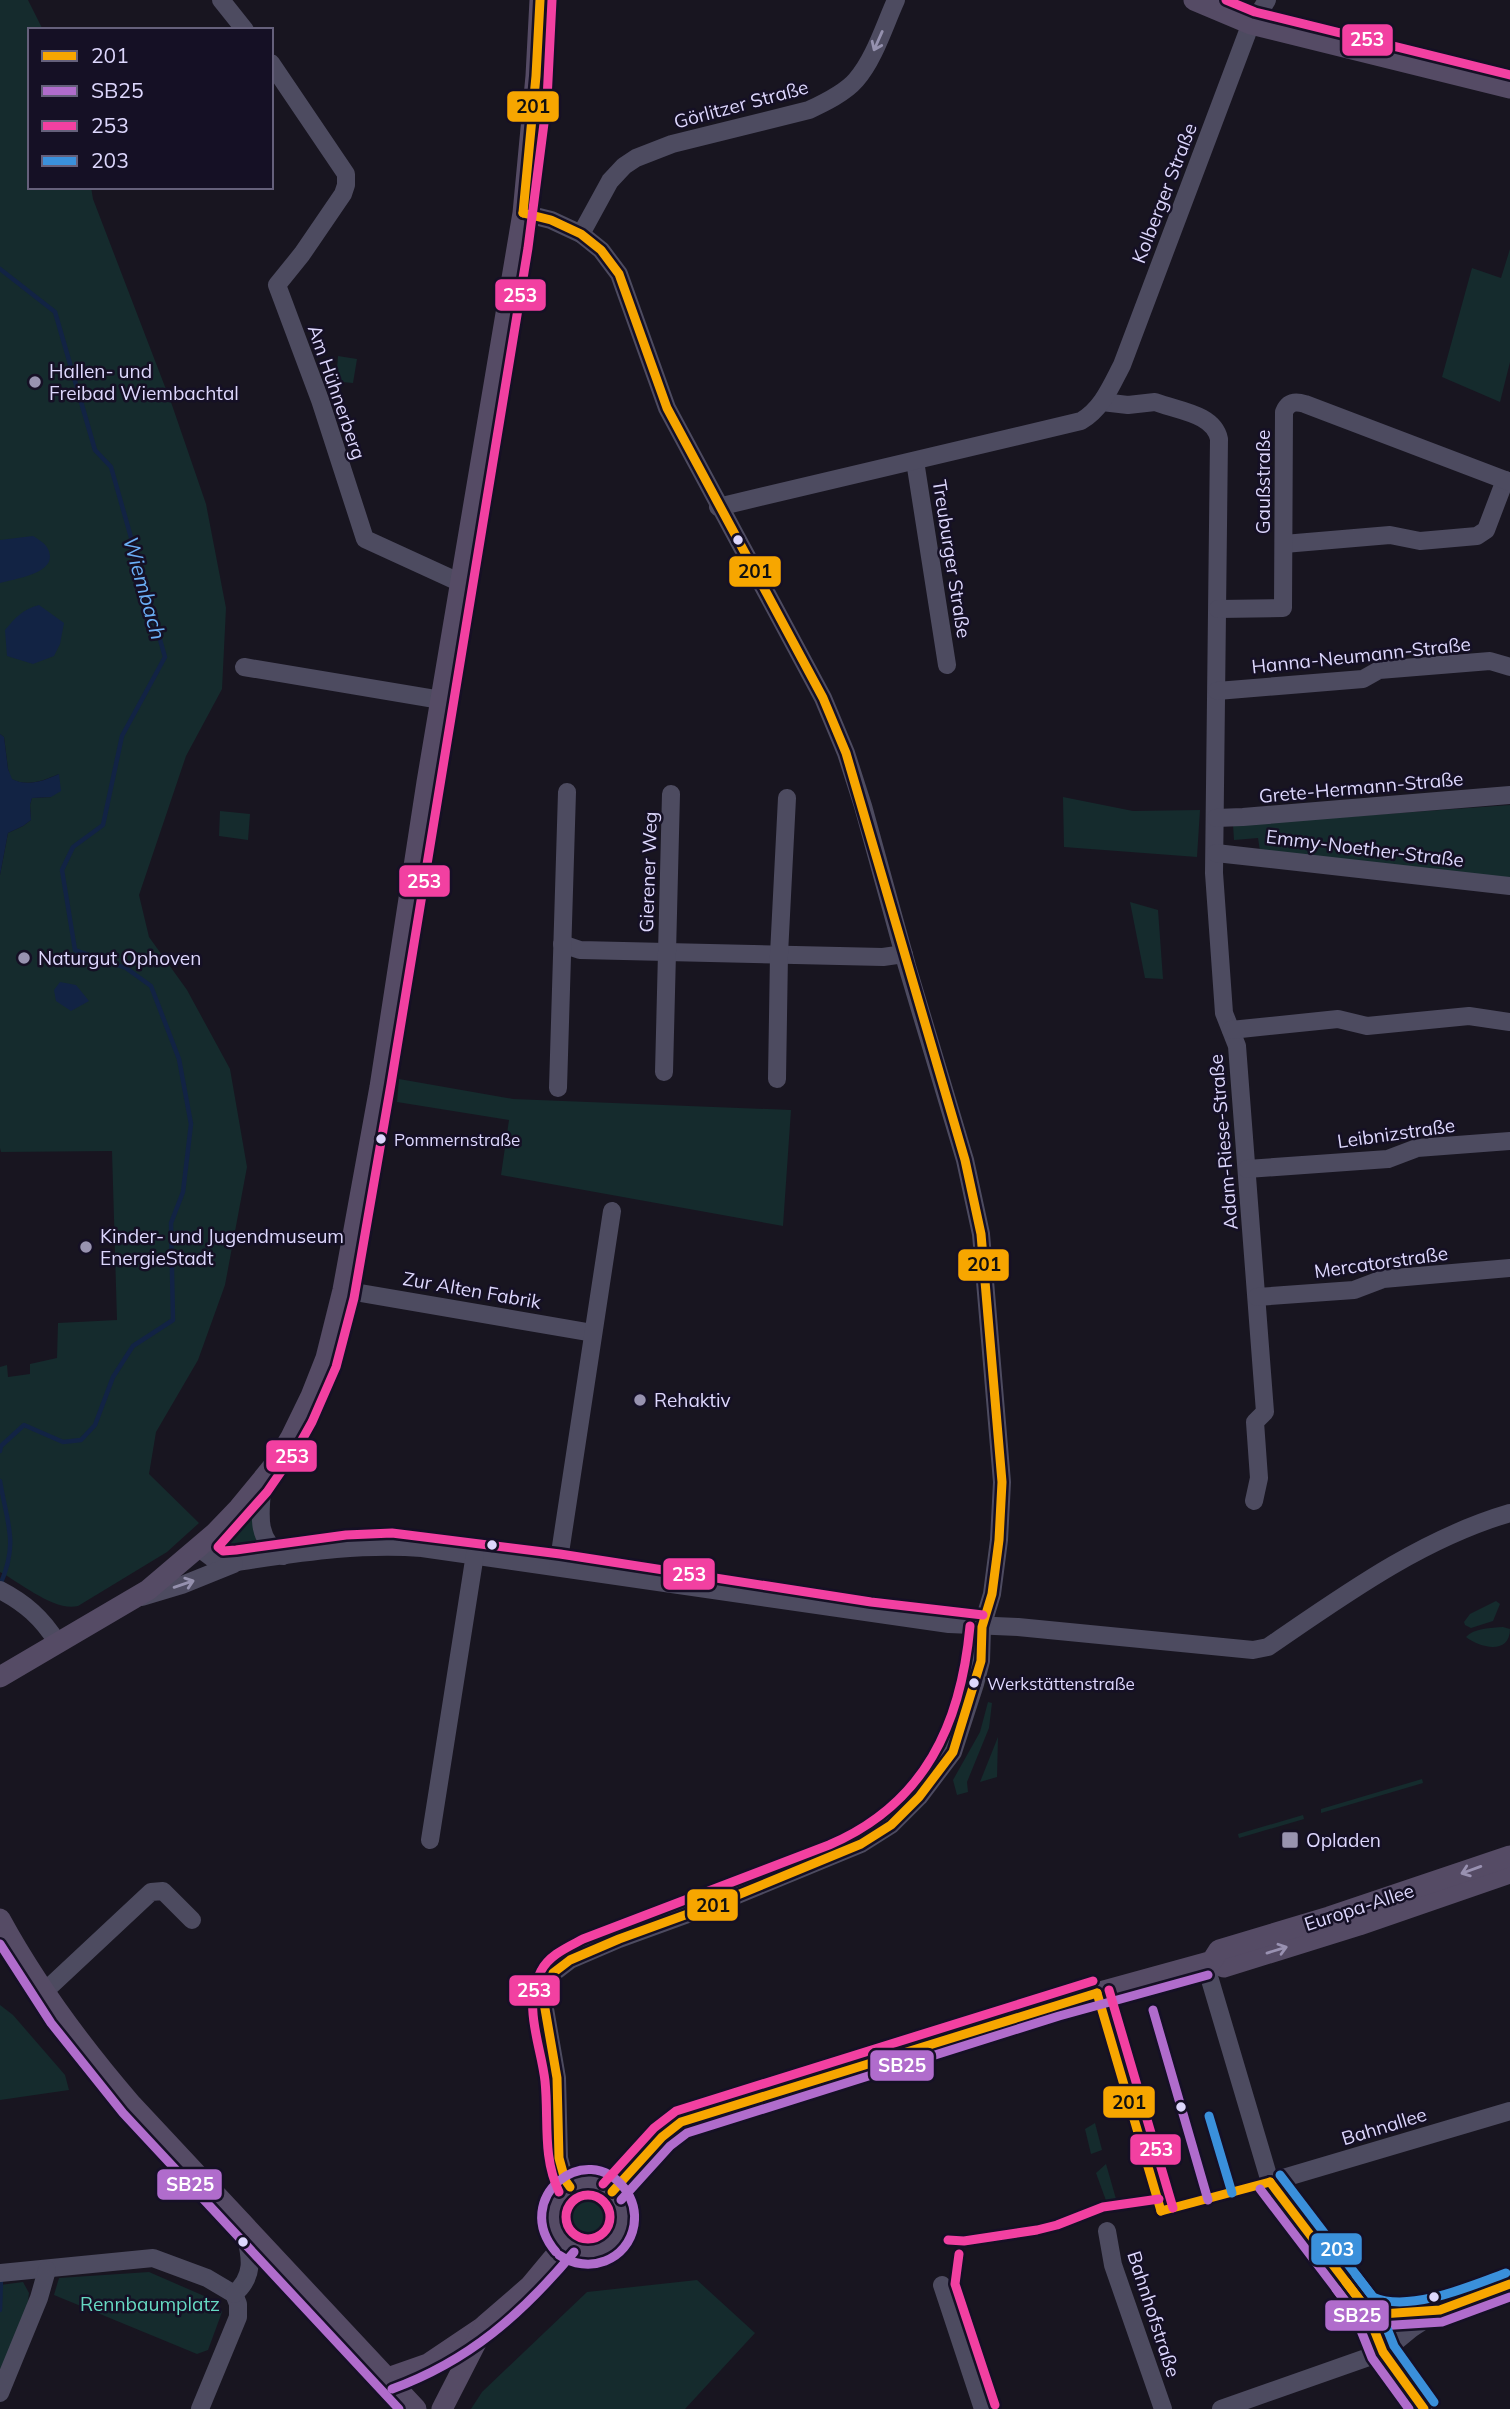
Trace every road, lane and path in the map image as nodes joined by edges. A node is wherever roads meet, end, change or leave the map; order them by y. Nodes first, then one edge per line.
1 (221, 0) edge
2 (540, 0) edge
3 (896, 0) edge
4 (1194, 0) edge
5 (1267, 0) edge
6 (1251, 24) junction
7 (243, 28) edge
8 (273, 66) edge
9 (1510, 88) edge
10 (523, 213) junction
11 (581, 234) junction
12 (1102, 402) junction
13 (915, 461) junction
14 (1508, 481) edge
15 (718, 507) junction
16 (1284, 544) junction
17 (461, 583) junction
18 (1218, 609) junction
19 (947, 664) dead end
20 (244, 667) dead end
21 (1510, 667) edge
22 (1217, 691) junction
23 (441, 700) junction
24 (567, 792) dead end
25 (671, 794) dead end
26 (1510, 795) edge
27 (787, 798) dead end
28 (1216, 818) junction
29 (1216, 853) junction
30 (1510, 886) edge
31 (562, 944) junction
32 (666, 951) junction
33 (779, 954) junction
34 (904, 954) junction
35 (1510, 1022) edge
36 (1231, 1030) junction
37 (664, 1072) dead end
38 (777, 1079) dead end
39 (558, 1088) dead end
40 (1510, 1141) edge
41 (1247, 1169) junction
42 (612, 1211) dead end
43 (1510, 1269) edge
44 (343, 1290) junction
45 (1257, 1297) junction
46 (593, 1333) junction
47 (263, 1480) junction
48 (1254, 1501) dead end
49 (1510, 1513) edge
50 (199, 1548) junction
51 (475, 1554) junction
52 (283, 1556) junction
53 (237, 1562) junction
54 (558, 1566) junction
55 (2, 1591) edge
56 (129, 1601) junction
57 (982, 1627) junction
58 (57, 1642) junction
59 (0, 1678) edge
60 (430, 1840) dead end
61 (1510, 1856) edge
62 (1510, 1873) edge
63 (0, 1919) edge
64 (192, 1920) dead end
65 (1209, 1962) junction
66 (44, 1992) junction
67 (1510, 2111) edge
68 (1270, 2182) junction
69 (570, 2187) junction
70 (612, 2192) junction
71 (243, 2222) junction
72 (1107, 2231) dead end
73 (565, 2244) junction
74 (39, 2271) junction
75 (0, 2273) edge
76 (942, 2284) dead end
77 (1510, 2284) edge
78 (234, 2294) junction
79 (1365, 2307) junction
80 (1440, 2310) junction
81 (485, 2325) junction
82 (1383, 2352) junction
83 (388, 2378) junction
84 (0, 2393) edge
85 (200, 2409) edge
86 (399, 2409) edge
87 (416, 2409) edge
88 (442, 2409) edge
89 (983, 2409) edge
90 (1163, 2409) edge
91 (1221, 2409) edge
92 (1424, 2409) edge

1 - 7 street
2 - 10 main road
3 -> 11 street, Görlitzer Straße
4 - 6 main road
5 - 6 street, Kolberger Straße
6 - 9 main road
6 - 12 street, Kolberger Straße
8 - 17 street, Am Hühnerberg
10 - 11 street
10 - 17 main road
11 - 15 street
12 - 13 street, Kolberger Straße
12 - 18 street
13 - 15 street, Kolberger Straße
13 - 19 street, Treuburger Straße
14 - 16 street
14 - 16 street, Gaußstraße
15 - 34 street
16 - 18 street, Gaußstraße
17 - 23 main road
18 - 22 street, Adam-Riese-Straße
20 - 23 street
21 - 22 street, Hanna-Neumann-Straße
22 - 28 street, Adam-Riese-Straße
23 - 44 main road
24 - 31 street
25 - 32 street, Gierener Weg
26 - 28 street, Grete-Hermann-Straße
27 - 33 street
28 - 29 street, Adam-Riese-Straße
29 - 30 street, Emmy-Noether-Straße
29 - 36 street, Adam-Riese-Straße
31 - 32 street, Gierener Weg
31 - 39 street
32 - 33 street, Gierener Weg
32 - 37 street, Gierener Weg
33 - 34 street, Gierener Weg
33 - 38 street
34 - 57 street
35 - 36 street
36 - 41 street, Adam-Riese-Straße
40 - 41 street, Leibnizstraße
41 - 45 street, Adam-Riese-Straße
42 - 46 street
43 - 45 street, Mercatorstraße
44 - 46 street, Zur Alten Fabrik
44 - 47 main road
45 - 48 street, Adam-Riese-Straße
46 - 54 street
47 - 50 main road
47 - 52 street
49 - 57 street
50 - 53 street
50 - 56 main road
51 - 52 street
51 - 54 street
51 - 60 street
52 - 53 street
56 -> 53 street
54 - 57 street
55 - 58 street
56 - 58 main road
57 - 69 street
58 - 59 main road
61 -> 65 main road, Europa-Allee
65 -> 62 main road, Europa-Allee
63 - 66 main road
64 - 66 street
65 - 68 street
65 - 70 main road, Europa-Allee
66 - 71 main road
67 - 68 street, Bahnallee
68 - 79 street
69 - 70 main road
69 - 73 main road
70 - 73 main road
71 - 78 street
71 - 83 main road
72 - 90 street, Bahnhofstraße
73 - 81 main road
74 - 75 street
74 - 78 street
74 - 84 street
76 - 89 street
77 - 80 street
78 - 85 street
79 - 80 street
79 - 82 street
80 - 82 street
81 - 83 main road
81 - 88 main road
82 - 91 street
82 - 92 street
83 - 86 main road
83 - 87 main road

